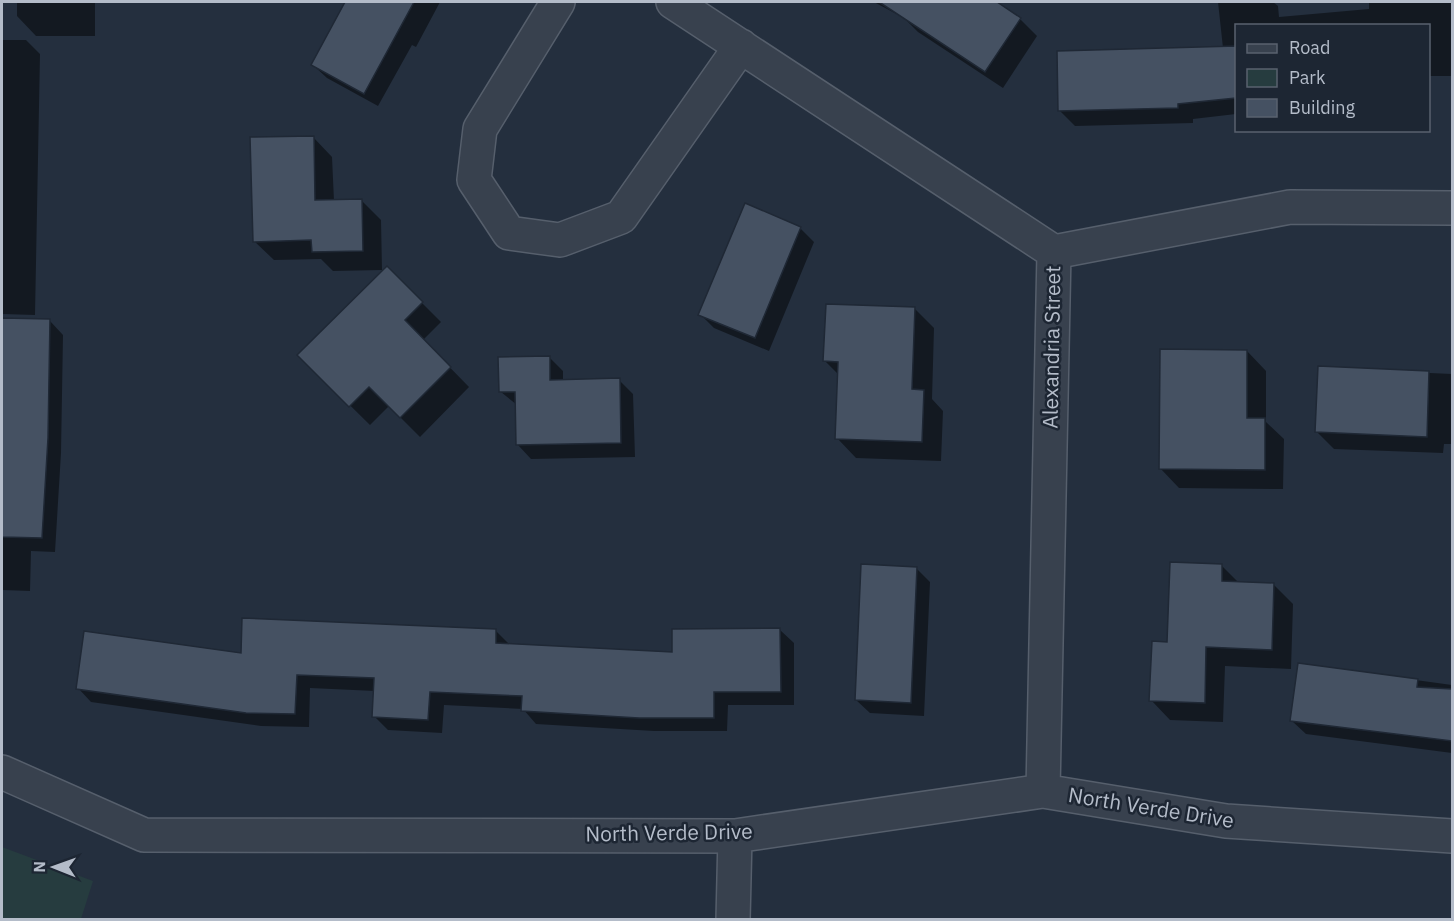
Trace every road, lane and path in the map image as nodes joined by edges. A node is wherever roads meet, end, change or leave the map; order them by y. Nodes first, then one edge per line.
1 (558, 2) edge
2 (673, 2) edge
3 (741, 46) junction
4 (1452, 208) edge
5 (1054, 252) junction
6 (2, 772) edge
7 (1043, 791) junction
8 (735, 836) junction
9 (1452, 836) edge
10 (733, 920) edge

1 - 3 street
2 - 3 street, Alexandria Street
3 - 5 street, Alexandria Street
4 - 5 street
5 - 7 street, Alexandria Street
6 - 8 street, North Verde Drive
7 - 8 street, North Verde Drive
7 - 9 street, North Verde Drive
8 - 10 street

